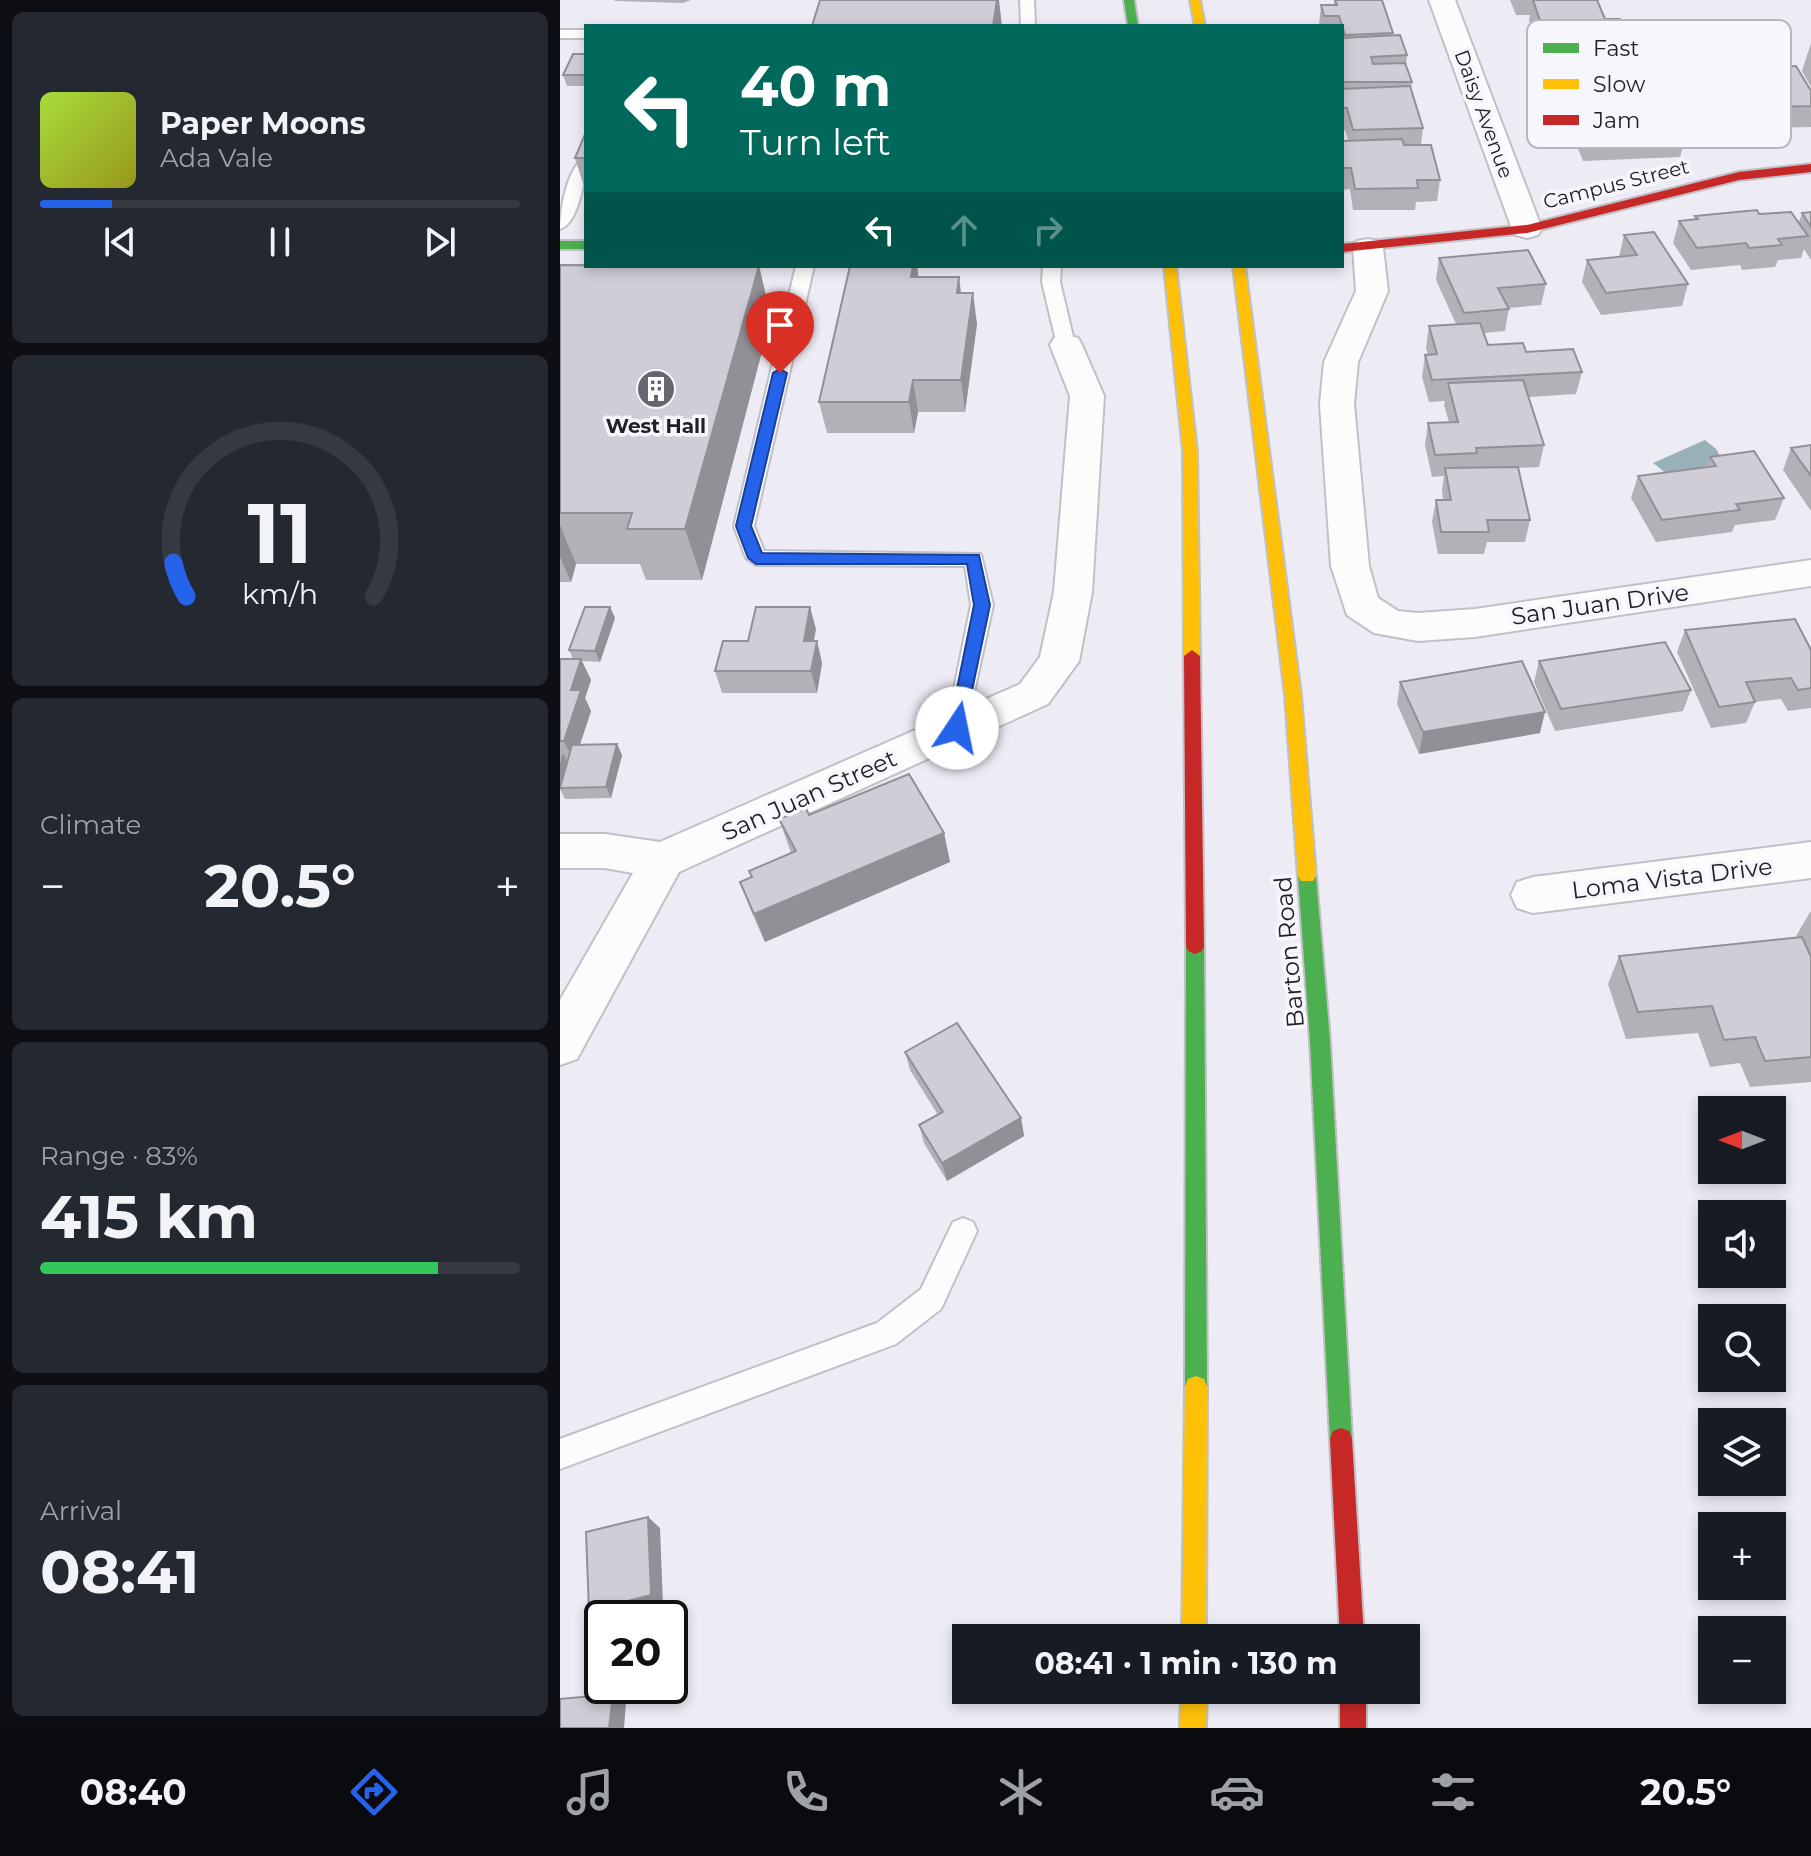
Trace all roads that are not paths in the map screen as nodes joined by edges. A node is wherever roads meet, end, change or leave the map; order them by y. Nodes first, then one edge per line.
1 (1027, 0) edge
2 (1129, 0) edge
3 (1195, 0) edge
4 (1442, 0) edge
5 (1028, 24) edge
6 (1133, 24) edge
7 (1200, 24) edge
8 (560, 34) edge
9 (584, 34) edge
10 (584, 168) edge
11 (1811, 168) edge
12 (560, 224) edge
13 (1527, 229) junction
14 (560, 245) edge
15 (584, 245) edge
16 (1355, 248) edge
17 (805, 268) edge
18 (1052, 268) edge
19 (1170, 268) edge
20 (1239, 268) edge
21 (1066, 345) joint
22 (1811, 573) edge
23 (957, 728) junction
24 (560, 851) edge
25 (663, 860) junction
26 (1811, 860) edge
27 (1533, 895) dead end
28 (560, 1044) edge
29 (963, 1231) dead end
30 (560, 1454) edge
31 (1194, 1624) edge
32 (1351, 1624) edge
33 (1194, 1704) edge
34 (1353, 1704) edge
35 (1193, 1728) edge
36 (1353, 1728) edge

1 - 5 lane
2 - 6 main road
3 - 7 main road
4 - 13 street, Daisy Avenue
8 - 9 lane
10 - 12 lane
11 - 13 main road, Campus Street
13 - 16 main road, Campus Street
14 - 15 main road
16 - 22 street, San Juan Drive
17 - 23 lane
18 - 21 lane
19 - 31 main road
20 - 32 main road, Barton Road
21 - 23 street, San Juan Street
23 - 25 street, San Juan Street
24 - 25 street
25 - 28 street
26 - 27 street, Loma Vista Drive
29 - 30 lane
33 - 35 main road
34 - 36 main road

